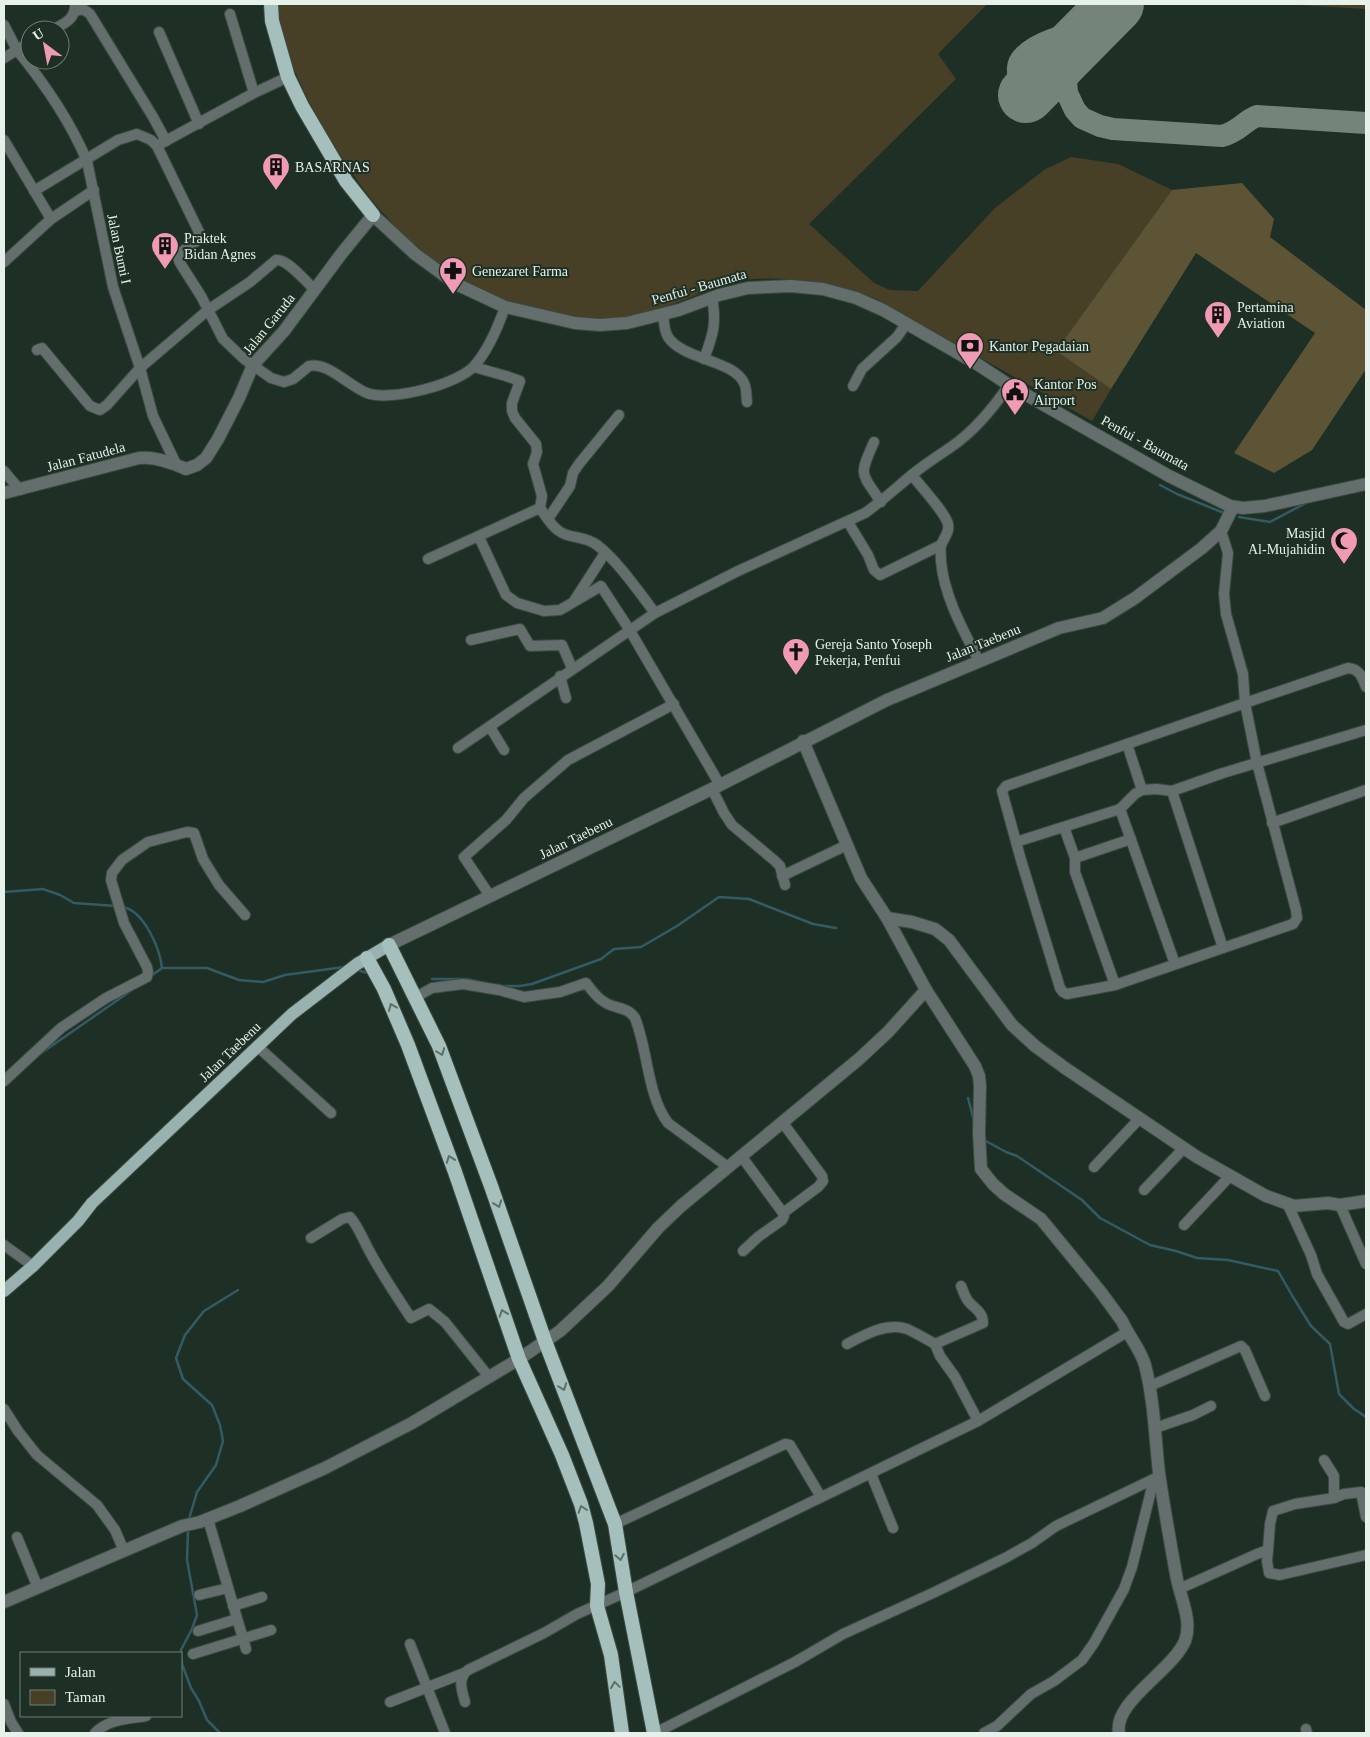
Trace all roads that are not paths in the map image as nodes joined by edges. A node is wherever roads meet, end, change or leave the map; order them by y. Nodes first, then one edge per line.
1 (271, 4) edge
2 (75, 8) edge
3 (230, 14) dead end
4 (69, 20) edge
5 (4, 25) edge
6 (160, 32) dead end
7 (20, 48) edge
8 (16, 50) junction
9 (4, 58) edge
10 (288, 77) junction
11 (254, 93) junction
12 (199, 124) junction
13 (4, 140) edge
14 (162, 144) junction
15 (87, 161) junction
16 (94, 190) junction
17 (34, 191) junction
18 (373, 215) junction
19 (50, 219) junction
20 (4, 262) edge
21 (315, 290) junction
22 (712, 298) junction
23 (505, 307) junction
24 (208, 310) junction
25 (662, 314) junction
26 (906, 324) junction
27 (37, 350) dead end
28 (704, 359) junction
29 (253, 365) junction
30 (474, 367) junction
31 (140, 368) junction
32 (1009, 385) junction
33 (853, 386) dead end
34 (747, 402) dead end
35 (619, 415) dead end
36 (874, 442) dead end
37 (176, 464) junction
38 (4, 471) edge
39 (912, 475) junction
40 (1366, 484) edge
41 (20, 490) junction
42 (4, 493) edge
43 (882, 502) junction
44 (540, 508) junction
45 (1230, 511) junction
46 (548, 519) junction
47 (848, 522) junction
48 (1221, 531) junction
49 (480, 537) junction
50 (941, 544) junction
51 (605, 553) junction
52 (428, 560) dead end
53 (572, 604) junction
54 (655, 613) junction
55 (629, 629) junction
56 (471, 640) dead end
57 (978, 661) junction
58 (572, 668) junction
59 (560, 676) junction
60 (1366, 687) edge
61 (566, 698) dead end
62 (1245, 703) junction
63 (674, 704) junction
64 (490, 727) junction
65 (1366, 730) edge
66 (803, 742) junction
67 (1127, 744) junction
68 (458, 748) dead end
69 (504, 750) dead end
70 (1257, 763) junction
71 (716, 787) junction
72 (1142, 790) junction
73 (1366, 790) edge
74 (1172, 791) junction
75 (1120, 809) junction
76 (1272, 823) junction
77 (1064, 827) junction
78 (1131, 839) junction
79 (1016, 842) junction
80 (847, 844) junction
81 (1076, 858) junction
82 (490, 896) junction
83 (245, 914) dead end
84 (887, 918) junction
85 (389, 945) junction
86 (1223, 948) junction
87 (362, 961) junction
88 (1175, 964) junction
89 (1116, 985) junction
90 (926, 990) junction
91 (416, 997) junction
92 (257, 1046) junction
93 (4, 1081) edge
94 (331, 1113) dead end
95 (1140, 1118) junction
96 (783, 1123) junction
97 (1184, 1148) junction
98 (742, 1157) junction
99 (728, 1167) junction
100 (1094, 1167) dead end
101 (1230, 1176) junction
102 (1144, 1190) dead end
103 (1366, 1201) edge
104 (1288, 1205) junction
105 (1340, 1205) junction
106 (783, 1213) junction
107 (1184, 1225) dead end
108 (311, 1238) dead end
109 (4, 1245) edge
110 (743, 1251) dead end
111 (1366, 1264) edge
112 (33, 1266) junction
113 (961, 1286) dead end
114 (4, 1291) edge
115 (1366, 1314) edge
116 (1127, 1332) junction
117 (545, 1341) junction
118 (847, 1344) dead end
119 (935, 1344) junction
120 (519, 1359) junction
121 (489, 1378) junction
122 (1150, 1386) junction
123 (1265, 1396) dead end
124 (1212, 1406) dead end
125 (4, 1409) edge
126 (978, 1421) junction
127 (1156, 1428) junction
128 (1324, 1460) dead end
129 (871, 1474) junction
130 (1157, 1477) junction
131 (821, 1497) junction
132 (1334, 1498) junction
133 (1366, 1517) edge
134 (204, 1520) junction
135 (614, 1524) junction
136 (893, 1528) dead end
137 (17, 1537) dead end
138 (1268, 1550) junction
139 (124, 1551) junction
140 (1366, 1554) edge
141 (38, 1588) junction
142 (228, 1588) junction
143 (1179, 1589) junction
144 (626, 1592) junction
145 (198, 1595) dead end
146 (262, 1597) dead end
147 (4, 1602) edge
148 (233, 1606) junction
149 (597, 1606) junction
150 (237, 1619) junction
151 (271, 1630) dead end
152 (198, 1631) dead end
153 (244, 1644) junction
154 (410, 1644) dead end
155 (193, 1654) dead end
156 (464, 1673) junction
157 (427, 1688) junction
158 (390, 1702) dead end
159 (465, 1702) dead end
160 (4, 1704) edge
161 (140, 1717) edge
162 (18, 1733) edge
163 (95, 1733) edge
164 (445, 1733) edge
165 (622, 1733) edge
166 (655, 1733) edge
167 (984, 1733) edge
168 (1119, 1733) edge

1 - 10 highway, Penfui - Baumata
2 - 4 street
2 - 14 street
3 - 11 street
5 - 8 street, Jalan Bumi I
6 - 12 street
7 - 8 street
8 - 9 street
8 - 15 street, Jalan Bumi I
10 - 11 street
10 - 18 highway, Penfui - Baumata
11 - 12 street
12 - 14 street
13 - 17 street
14 - 15 street
14 - 24 street
15 - 16 street, Jalan Bumi I
15 - 17 street
16 - 19 street
16 - 31 street, Jalan Bumi I
17 - 19 street
18 - 21 street, Jalan Garuda
18 - 23 street, Penfui - Baumata
19 - 20 street
21 - 24 street
21 - 29 street, Jalan Garuda
22 - 25 street, Penfui - Baumata
22 - 26 street, Penfui - Baumata
22 - 28 street
23 - 25 street, Penfui - Baumata
23 - 30 street
24 - 29 street
24 - 31 street
25 - 28 street
26 - 32 street, Penfui - Baumata
26 - 33 street
27 - 31 street
28 - 34 street
29 - 30 street
29 - 37 street, Jalan Garuda
30 - 44 street
31 - 37 street, Jalan Bumi I
32 - 39 street
32 - 45 street, Penfui - Baumata
35 - 46 street
36 - 43 street
37 - 41 street, Jalan Fatudela
38 - 41 street
39 - 43 street
39 - 50 street
40 - 45 street, Penfui - Baumata
41 - 42 street, Jalan Fatudela
43 - 47 street
44 - 46 street
44 - 49 street
45 - 48 street, Jalan Taebenu
46 - 51 street
47 - 50 street
47 - 54 street
48 - 57 street, Jalan Taebenu
48 - 62 street
49 - 52 street
49 - 53 street
50 - 57 street
51 - 53 street
51 - 54 street
53 - 55 street
54 - 55 street
55 - 58 street
55 - 63 street
56 - 58 street
57 - 66 street, Jalan Taebenu
58 - 59 street
59 - 61 street
59 - 64 street
60 - 62 street
62 - 67 street
62 - 70 street
63 - 71 street
63 - 82 street
64 - 68 street
64 - 69 street
65 - 70 street
66 - 71 street, Jalan Taebenu
66 - 80 street
67 - 72 street
67 - 79 street
70 - 74 street
70 - 76 street
71 - 80 street
71 - 82 street, Jalan Taebenu
72 - 74 street
72 - 75 street
73 - 76 street
74 - 86 street
75 - 77 street
75 - 78 street
76 - 86 street
77 - 79 street
77 - 81 street
78 - 81 street
78 - 88 street
79 - 89 street
80 - 84 street
81 - 89 street
82 - 85 street, Jalan Taebenu
83 - 93 street
84 - 90 street
84 - 95 street
85 - 87 main road, Jalan Taebenu
85 - 91 highway
86 - 88 street
87 - 92 main road, Jalan Taebenu
120 -> 87 highway
88 - 89 street
90 - 96 street
90 - 116 street
91 - 99 street
91 -> 117 highway
92 - 94 street
92 - 112 main road, Jalan Taebenu
95 - 97 street
95 - 100 street
96 - 98 street
96 - 106 street
97 - 101 street
97 - 102 street
98 - 99 street
98 - 106 street
99 - 117 street
101 - 104 street
101 - 107 street
103 - 105 street
104 - 105 street
104 - 115 street
105 - 111 street
106 - 110 street
108 - 121 street
109 - 112 street
112 - 114 main road, Jalan Taebenu
113 - 119 street
116 - 122 street
116 - 126 street
117 - 120 street
117 -> 135 highway
118 - 119 street
119 - 126 street
120 - 121 street
149 -> 120 highway
121 - 134 street
122 - 123 street
122 - 127 street
124 - 127 street
125 - 139 street
126 - 129 street
127 - 130 street
128 - 132 street
129 - 131 street
129 - 136 street
130 - 143 street
130 - 166 street
130 - 167 street
131 - 135 street
131 - 144 street
132 - 133 street
132 - 138 street
134 - 139 street
134 - 142 street
135 -> 144 highway
137 - 141 street
138 - 140 street
138 - 143 street
139 - 141 street
141 - 147 street
142 - 145 street
142 - 148 street
143 - 168 street
144 - 149 street
144 - 166 highway
146 - 148 street
148 - 150 street
149 - 156 street
165 -> 149 highway
150 - 152 street
150 - 153 street
151 - 153 street
153 - 155 street
154 - 157 street
156 - 157 street
156 - 159 street
157 - 158 street
157 - 164 street
160 - 162 street
161 - 163 street

